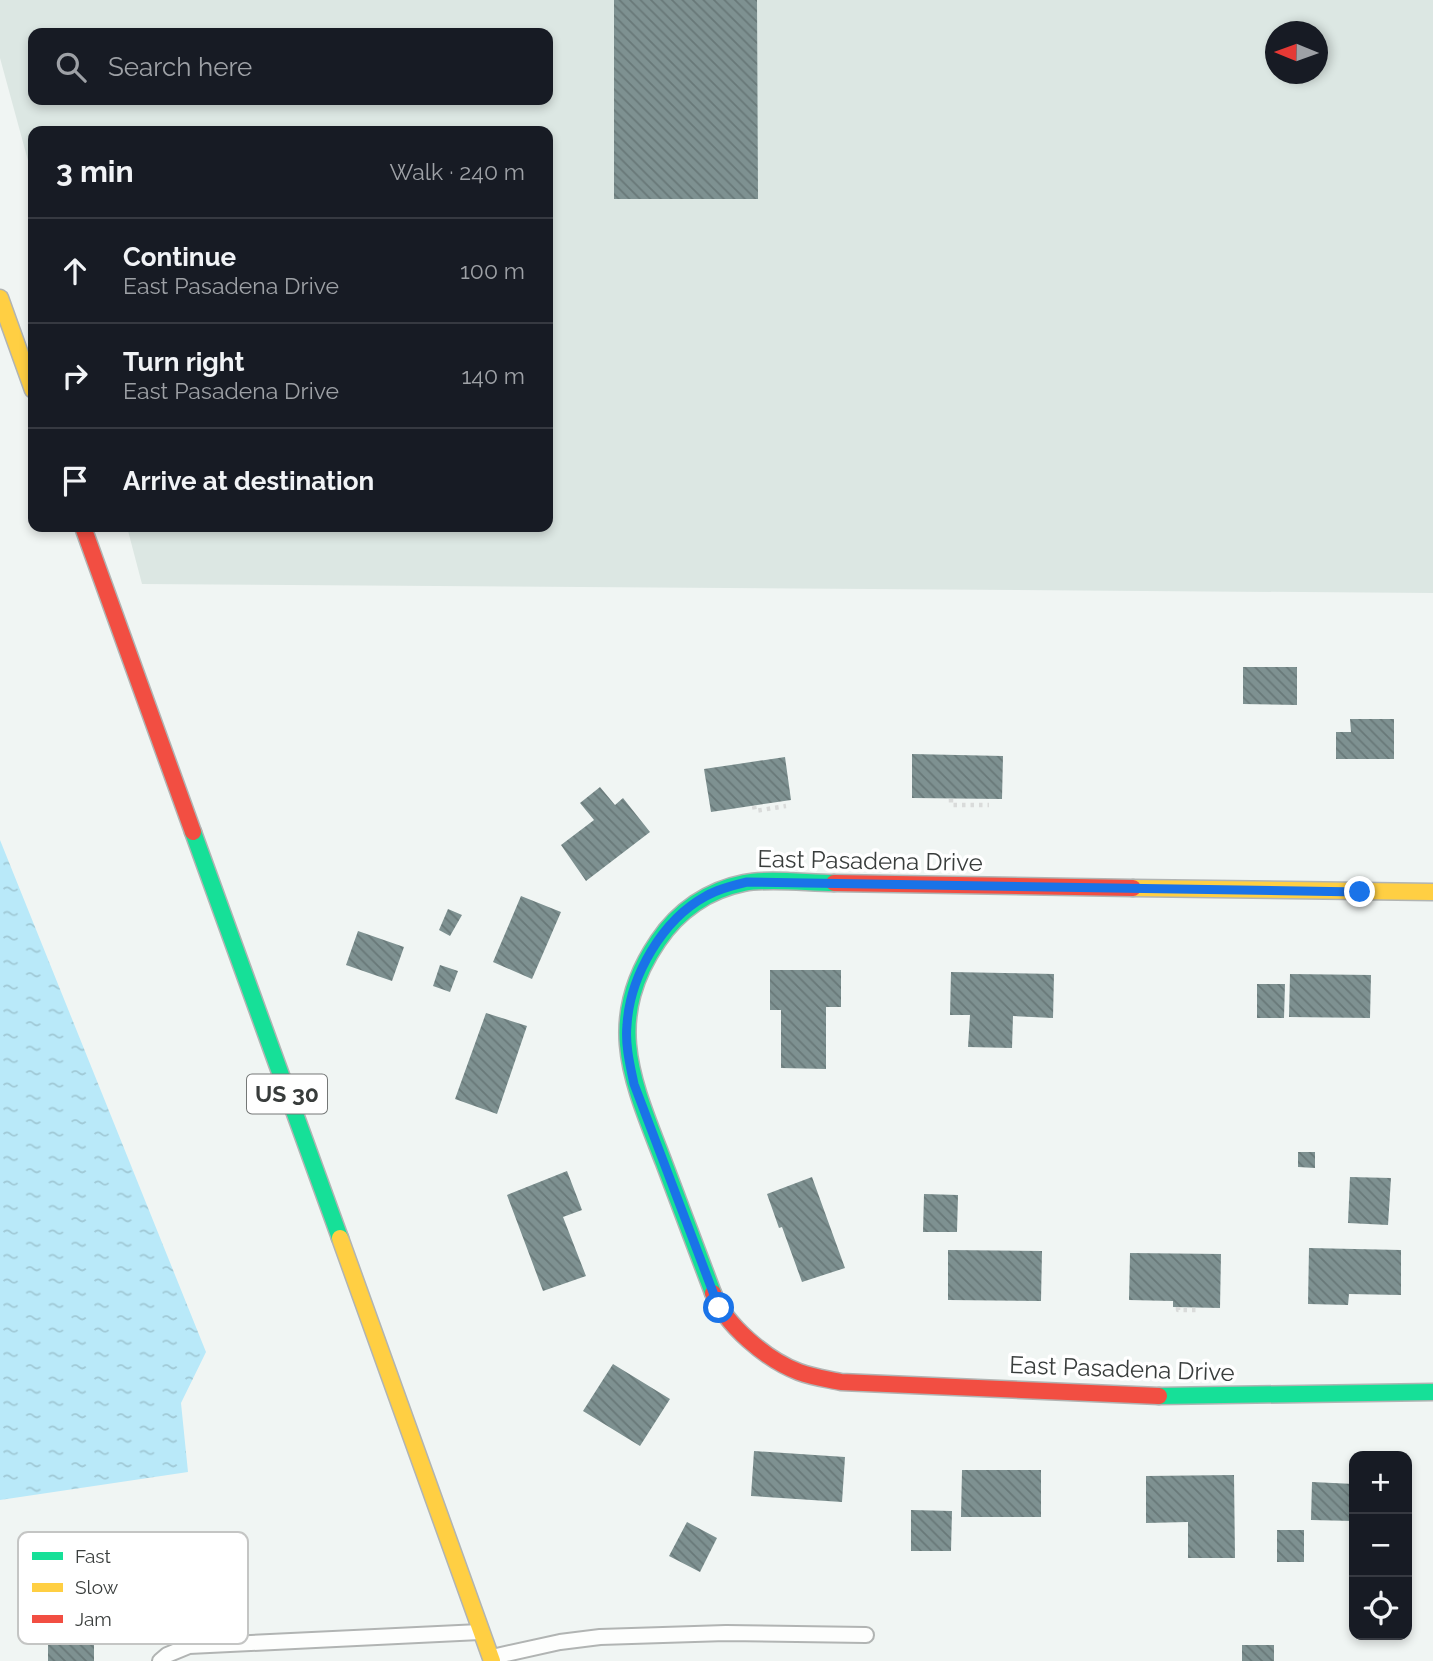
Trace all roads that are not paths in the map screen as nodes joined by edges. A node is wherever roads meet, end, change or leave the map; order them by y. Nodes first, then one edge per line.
1 (0, 298) edge
2 (28, 376) edge
3 (85, 532) edge
4 (1433, 892) edge
5 (1433, 1392) edge
6 (482, 1632) junction
7 (866, 1635) dead end
8 (248, 1643) edge
9 (231, 1644) edge
10 (492, 1659) edge
11 (160, 1661) edge

1 - 2 street
3 - 6 street, US 30
4 - 5 street, East Pasadena Drive
6 - 8 lane
6 - 10 street, US 30
7 - 10 lane
9 - 11 lane

